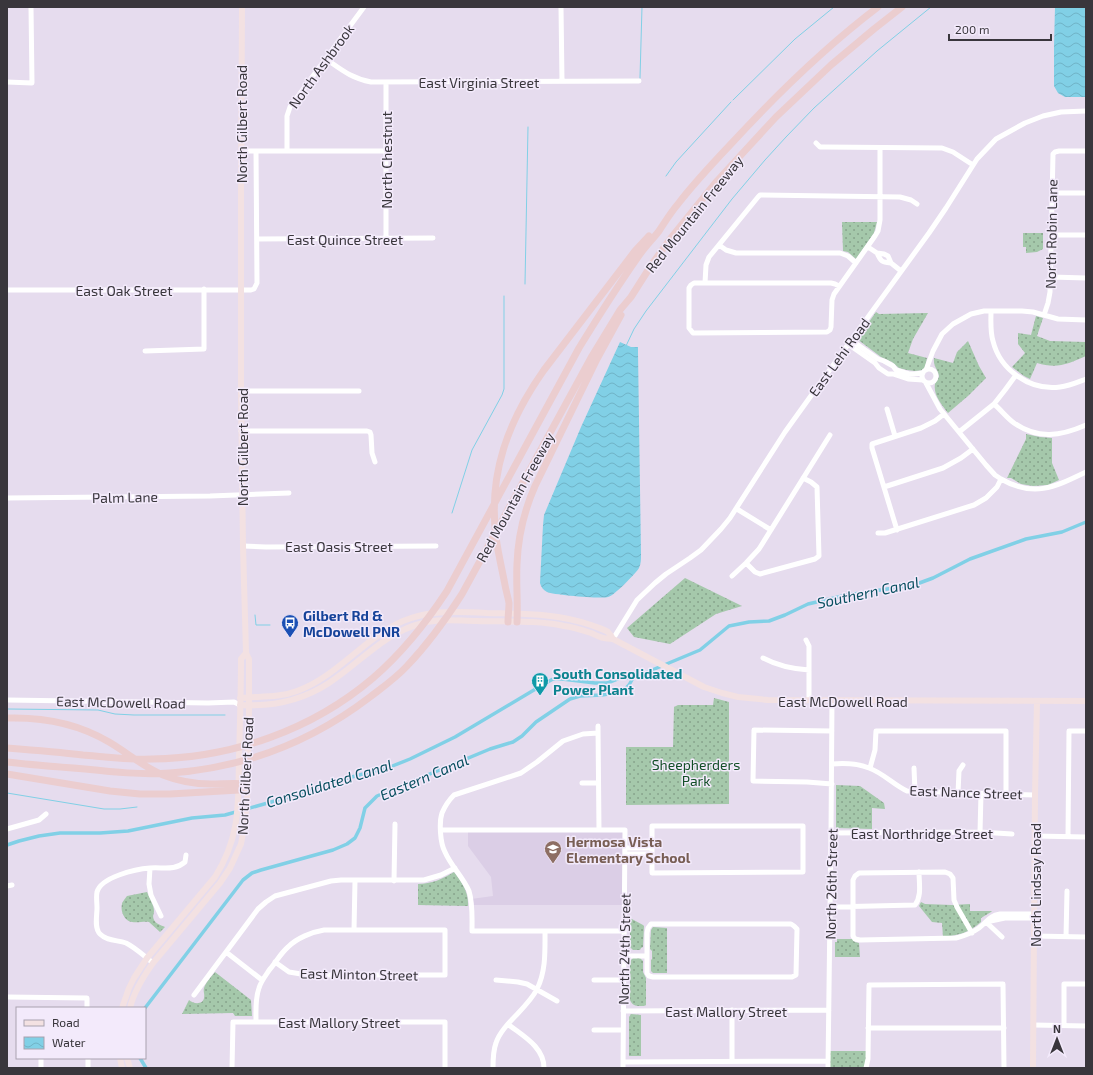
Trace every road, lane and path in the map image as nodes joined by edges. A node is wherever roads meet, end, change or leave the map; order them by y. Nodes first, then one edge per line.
1 (31, 7) edge
2 (242, 7) edge
3 (364, 7) edge
4 (561, 7) edge
5 (878, 7) edge
6 (902, 7) edge
7 (326, 59) junction
8 (562, 81) junction
9 (639, 81) dead end
10 (7, 82) edge
11 (386, 82) junction
12 (1086, 111) edge
13 (816, 143) dead end
14 (880, 148) junction
15 (241, 151) junction
16 (256, 151) junction
17 (287, 151) junction
18 (386, 151) junction
19 (1086, 152) edge
20 (972, 165) junction
21 (1052, 193) junction
22 (1086, 194) edge
23 (881, 196) junction
24 (677, 204) junction
25 (917, 204) dead end
26 (1051, 235) junction
27 (1086, 235) edge
28 (386, 238) junction
29 (433, 238) dead end
30 (256, 239) junction
31 (719, 245) junction
32 (868, 247) junction
33 (856, 263) junction
34 (901, 271) junction
35 (1051, 277) junction
36 (1086, 278) edge
37 (705, 283) junction
38 (839, 286) junction
39 (204, 289) junction
40 (7, 290) edge
41 (241, 290) junction
42 (631, 297) junction
43 (991, 311) junction
44 (1044, 315) junction
45 (1086, 320) edge
46 (850, 342) junction
47 (145, 351) dead end
48 (930, 357) junction
49 (887, 363) junction
50 (933, 370) junction
51 (882, 371) junction
52 (924, 371) junction
53 (1016, 375) junction
54 (1086, 379) edge
55 (924, 382) junction
56 (933, 382) junction
57 (359, 390) dead end
58 (241, 391) junction
59 (932, 394) junction
60 (994, 404) junction
61 (887, 409) dead end
62 (944, 414) junction
63 (1086, 425) edge
64 (241, 431) junction
65 (959, 432) junction
66 (830, 435) dead end
67 (895, 436) junction
68 (973, 449) junction
69 (375, 462) dead end
70 (1086, 472) edge
71 (803, 478) junction
72 (1001, 479) junction
73 (884, 487) junction
74 (289, 493) dead end
75 (242, 495) junction
76 (7, 498) edge
77 (737, 509) junction
78 (771, 530) junction
79 (897, 530) junction
80 (878, 533) dead end
81 (243, 546) junction
82 (436, 546) dead end
83 (746, 563) junction
84 (732, 576) dead end
85 (508, 613) junction
86 (517, 613) junction
87 (508, 622) junction
88 (517, 622) junction
89 (614, 640) junction
90 (806, 640) dead end
91 (246, 653) junction
92 (763, 658) dead end
93 (809, 670) junction
94 (249, 697) junction
95 (240, 698) junction
96 (7, 700) edge
97 (808, 700) junction
98 (832, 700) junction
99 (1037, 701) junction
100 (1086, 701) edge
101 (237, 704) junction
102 (249, 706) junction
103 (7, 718) edge
104 (598, 726) dead end
105 (832, 731) junction
106 (1086, 731) edge
107 (598, 733) junction
108 (7, 748) edge
109 (7, 762) edge
110 (832, 764) junction
111 (962, 765) dead end
112 (870, 768) junction
113 (914, 768) dead end
114 (7, 774) edge
115 (582, 783) dead end
116 (598, 783) junction
117 (247, 784) junction
118 (832, 784) junction
119 (239, 786) junction
120 (915, 792) junction
121 (958, 793) junction
122 (981, 794) junction
123 (1006, 794) junction
124 (1035, 795) junction
125 (46, 814) dead end
126 (395, 824) dead end
127 (7, 829) edge
128 (441, 830) junction
129 (599, 830) junction
130 (980, 832) junction
131 (832, 833) junction
132 (1012, 834) dead end
133 (1035, 836) junction
134 (1068, 837) junction
135 (1086, 837) edge
136 (625, 851) junction
137 (652, 851) junction
138 (186, 855) dead end
139 (150, 868) junction
140 (455, 868) junction
141 (919, 872) junction
142 (394, 880) junction
143 (355, 881) junction
144 (1067, 891) dead end
145 (853, 906) junction
146 (830, 907) junction
147 (161, 916) dead end
148 (1035, 916) junction
149 (986, 922) junction
150 (354, 930) junction
151 (545, 931) junction
152 (624, 931) junction
153 (972, 933) junction
154 (1034, 936) junction
155 (1002, 937) dead end
156 (1066, 937) junction
157 (1086, 937) edge
158 (226, 952) junction
159 (624, 956) junction
160 (647, 956) junction
161 (147, 958) junction
162 (276, 962) junction
163 (153, 963) junction
164 (262, 980) junction
165 (496, 980) dead end
166 (594, 980) dead end
167 (624, 980) junction
168 (1086, 984) edge
169 (537, 989) junction
170 (194, 995) dead end
171 (7, 997) edge
172 (557, 1001) dead end
173 (87, 1007) edge
174 (122, 1007) edge
175 (130, 1007) edge
176 (732, 1010) junction
177 (829, 1010) junction
178 (624, 1011) junction
179 (256, 1022) junction
180 (509, 1025) junction
181 (1034, 1025) junction
182 (1064, 1025) junction
183 (1086, 1026) edge
184 (868, 1028) junction
185 (1004, 1028) junction
186 (594, 1030) dead end
187 (623, 1030) junction
188 (732, 1061) junction
189 (828, 1061) junction
190 (623, 1062) junction
191 (232, 1068) edge
192 (445, 1068) edge
193 (493, 1068) edge
194 (544, 1068) edge
195 (623, 1068) edge
196 (828, 1068) edge
197 (866, 1068) edge
198 (1004, 1068) edge
199 (1033, 1068) edge

1 - 10 street
2 - 15 main road, North Gilbert Road
3 - 7 street, North Ashbrook
4 - 8 street
5 - 24 highway, Red Mountain Freeway
6 - 42 highway, Red Mountain Freeway
7 - 11 street, East Virginia Street
7 - 17 street, North Ashbrook
8 - 9 street, East Virginia Street
8 - 11 street, East Virginia Street
11 - 18 street, North Chestnut
12 - 20 street, East Lehi Road
13 - 14 street
14 - 20 street
14 - 23 street
15 - 16 street
15 - 41 main road, North Gilbert Road
16 - 17 street
16 - 30 street, North Gilbert Road
17 - 18 street
18 - 28 street, North Chestnut
19 - 21 street, North Robin Lane
20 - 34 street, East Lehi Road
21 - 22 street
21 - 26 street, North Robin Lane
23 - 25 street
23 - 31 street
23 - 32 street
24 - 85 highway
24 - 108 highway, Red Mountain Freeway
26 - 27 street
26 - 35 street, North Robin Lane
28 - 29 street, East Quince Street
28 - 30 street, East Quince Street
30 - 41 street, North Gilbert Road
31 - 33 street
31 - 37 street
32 - 33 street
32 - 34 street
33 - 38 street
34 - 46 street, East Lehi Road
35 - 36 street
35 - 44 street, North Robin Lane
37 - 38 street
37 - 38 street
39 - 40 street, East Oak Street
39 - 41 street, East Oak Street
39 - 47 street
41 - 58 main road, North Gilbert Road
42 - 86 highway
42 - 109 highway, Red Mountain Freeway
43 - 44 street
43 - 48 street
43 - 53 street
44 - 45 street
46 - 49 street
46 - 51 street
46 - 77 street, East Lehi Road
48 - 50 street
48 - 52 street
49 - 51 street
49 - 52 street
50 - 52 street
50 - 56 street
51 - 55 street
52 - 55 street
53 - 54 street
53 - 60 street
55 - 56 street
55 - 59 street
56 - 59 street
57 - 58 street
58 - 64 main road, North Gilbert Road
59 - 62 street
60 - 63 street
60 - 65 street
61 - 67 street
62 - 65 street
62 - 67 street
64 - 69 street
64 - 75 main road, North Gilbert Road
65 - 68 street
66 - 71 street
67 - 73 street
68 - 72 street
68 - 73 street
70 - 72 street
71 - 78 street
71 - 83 street
72 - 79 street
73 - 79 street
74 - 75 street, Palm Lane
75 - 76 street, Palm Lane
75 - 81 main road, North Gilbert Road
77 - 78 street
77 - 89 street, East Lehi Road
78 - 83 street
79 - 80 street
81 - 82 street, East Oasis Street
81 - 91 main road, North Gilbert Road
83 - 84 street
85 - 86 main road, East McDowell Road
85 - 87 highway
85 - 94 main road, East McDowell Road
86 - 88 highway
86 - 89 main road, East McDowell Road
87 - 88 main road, East McDowell Road
87 - 102 main road, East McDowell Road
88 - 89 main road, East McDowell Road
89 - 97 main road, East McDowell Road
90 - 93 street
91 - 94 main road, North Gilbert Road
91 - 95 main road, North Gilbert Road
92 - 93 street
93 - 97 street
94 - 95 main road, East McDowell Road
94 - 102 main road, North Gilbert Road
95 - 101 main road, North Gilbert Road
96 - 101 street, East McDowell Road
97 - 98 main road, East McDowell Road
98 - 99 main road, East McDowell Road
98 - 105 street, North 26th Street
99 - 100 main road, East McDowell Road
99 - 124 main road, North Lindsay Road
101 - 102 main road, East McDowell Road
101 - 119 main road, North Gilbert Road
102 - 117 main road, North Gilbert Road
103 - 119 highway
104 - 107 street
105 - 110 street, North 26th Street
105 - 118 street
106 - 134 street
107 - 116 street
107 - 128 street
110 - 112 street, East Nance Street
110 - 118 street, North 26th Street
111 - 121 street
112 - 120 street, East Nance Street
112 - 123 street
113 - 120 street
114 - 119 highway
115 - 116 street
116 - 129 street
117 - 119 highway
117 - 163 main road, North Gilbert Road
118 - 131 street, North 26th Street
119 - 161 main road, North Gilbert Road
120 - 121 street, East Nance Street
121 - 122 street, East Nance Street
122 - 123 street, East Nance Street
122 - 130 street
123 - 124 street, East Nance Street
124 - 133 main road, North Lindsay Road
125 - 127 street
126 - 142 street
128 - 129 street
128 - 140 street
129 - 136 street, North 24th Street
130 - 131 street, East Northridge Street
130 - 132 street, East Northridge Street
131 - 146 street, North 26th Street
133 - 134 street
133 - 148 main road, North Lindsay Road
134 - 135 street
136 - 137 street
136 - 152 street, North 24th Street
137 - 137 street
138 - 139 street
139 - 147 street
139 - 161 street
140 - 142 street
140 - 151 street
141 - 145 street
141 - 145 street
141 - 153 street
142 - 143 street
143 - 150 street
143 - 158 street
144 - 156 street
145 - 146 street
145 - 153 street
146 - 177 street, North 26th Street
148 - 149 street
148 - 154 main road, North Lindsay Road
149 - 153 street
149 - 155 street
150 - 162 street
150 - 162 street, East Minton Street
151 - 152 street
151 - 169 street
152 - 159 street, North 24th Street
154 - 156 street
154 - 181 main road, North Lindsay Road
156 - 157 street
158 - 164 street
158 - 170 street
159 - 160 street
159 - 167 street, North 24th Street
160 - 160 street
161 - 163 street
161 - 174 main road, North Gilbert Road
162 - 164 street
163 - 175 main road, North Gilbert Road
164 - 179 street
165 - 169 street
166 - 167 street
167 - 178 street, North 24th Street
168 - 182 street
169 - 172 street
169 - 180 street
171 - 173 street
176 - 177 street, East Mallory Street
176 - 178 street, East Mallory Street
176 - 188 street
177 - 189 street, North 26th Street
178 - 187 street, North 24th Street
179 - 191 street, East Mallory Street
179 - 192 street, East Mallory Street
180 - 193 street
180 - 194 street
181 - 182 street
181 - 199 main road, North Lindsay Road
182 - 183 street
184 - 185 street
184 - 185 street
184 - 197 street
185 - 198 street
186 - 187 street
187 - 190 street, North 24th Street
188 - 189 street
188 - 190 street
189 - 196 street, North 26th Street
190 - 195 street, North 24th Street

